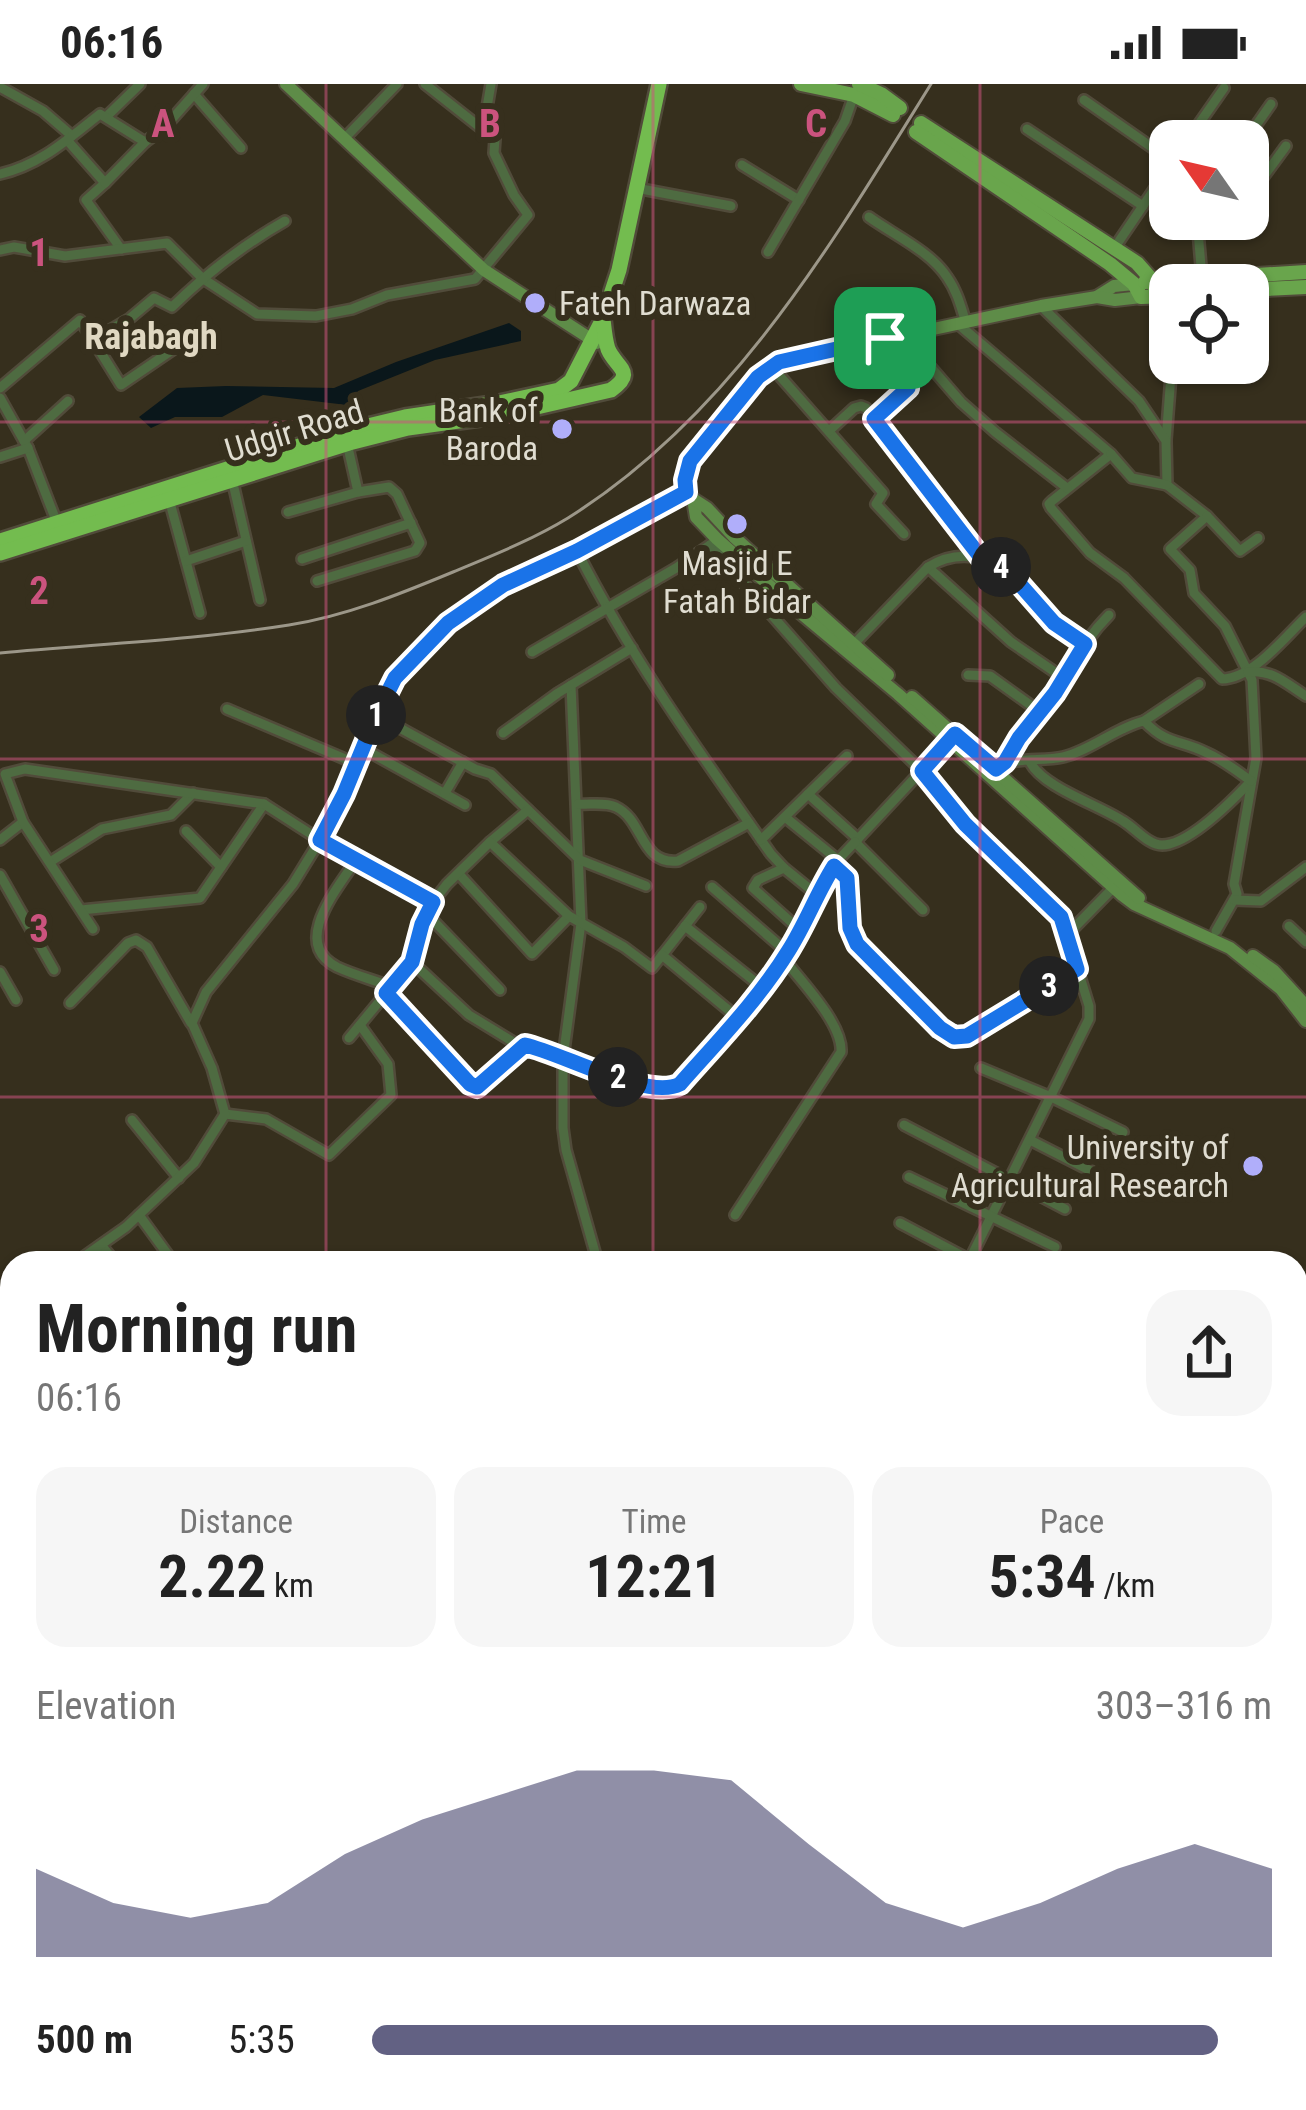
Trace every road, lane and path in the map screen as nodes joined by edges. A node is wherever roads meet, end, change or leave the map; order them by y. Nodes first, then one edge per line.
1 (140, 84) edge
2 (203, 84) edge
3 (286, 84) edge
4 (397, 84) edge
5 (425, 84) edge
6 (491, 84) edge
7 (659, 84) edge
8 (801, 84) edge
9 (0, 87) edge
10 (1224, 88) dead end
11 (856, 89) edge
12 (194, 94) junction
13 (1084, 100) dead end
14 (1271, 104) dead end
15 (896, 112) dead end
16 (106, 117) junction
17 (1202, 120) edge
18 (1260, 120) edge
19 (1027, 129) dead end
20 (69, 138) junction
21 (345, 138) junction
22 (495, 140) junction
23 (146, 142) junction
24 (1286, 146) dead end
25 (241, 148) dead end
26 (1149, 148) edge
27 (742, 165) dead end
28 (1269, 169) edge
29 (0, 174) edge
30 (105, 183) junction
31 (636, 188) junction
32 (1149, 196) edge
33 (799, 200) junction
34 (731, 206) dead end
35 (1143, 206) junction
36 (869, 217) dead end
37 (286, 221) dead end
38 (1115, 247) junction
39 (121, 249) junction
40 (0, 250) edge
41 (768, 251) dead end
42 (484, 271) junction
43 (1306, 272) edge
44 (1269, 274) edge
45 (1149, 276) edge
46 (202, 278) junction
47 (1149, 282) edge
48 (1306, 287) edge
49 (1269, 289) edge
50 (1137, 290) junction
51 (1149, 293) edge
52 (1041, 307) junction
53 (603, 319) junction
54 (962, 323) junction
55 (903, 334) junction
56 (885, 338) junction
57 (592, 339) junction
58 (93, 340) junction
59 (188, 340) dead end
60 (609, 351) junction
61 (779, 362) junction
62 (1170, 384) edge
63 (0, 388) edge
64 (0, 398) edge
65 (68, 401) dead end
66 (874, 419) junction
67 (829, 431) junction
68 (1166, 441) junction
69 (347, 443) junction
70 (26, 445) junction
71 (1111, 454) junction
72 (0, 457) edge
73 (232, 479) junction
74 (1167, 485) junction
75 (1067, 488) junction
76 (358, 493) junction
77 (690, 495) junction
78 (169, 499) junction
79 (288, 512) dead end
80 (1207, 516) junction
81 (410, 523) junction
82 (59, 528) junction
83 (904, 534) dead end
84 (1258, 538) dead end
85 (246, 541) junction
86 (0, 542) edge
87 (714, 542) junction
88 (577, 551) junction
89 (0, 554) edge
90 (302, 559) dead end
91 (982, 559) junction
92 (186, 560) junction
93 (928, 567) junction
94 (317, 581) dead end
95 (260, 600) dead end
96 (606, 610) junction
97 (200, 613) dead end
98 (1109, 615) dead end
99 (1306, 617) edge
100 (1085, 644) junction
101 (853, 645) junction
102 (632, 649) junction
103 (532, 652) dead end
104 (1248, 672) junction
105 (968, 675) dead end
106 (1065, 679) junction
107 (1199, 684) dead end
108 (571, 685) junction
109 (1306, 696) edge
110 (227, 709) dead end
111 (1040, 712) junction
112 (376, 716) junction
113 (1144, 721) junction
114 (503, 734) dead end
115 (952, 737) junction
116 (364, 749) junction
117 (848, 756) dead end
118 (464, 762) junction
119 (1030, 762) junction
120 (357, 764) junction
121 (1000, 765) junction
122 (922, 771) junction
123 (1251, 781) junction
124 (446, 793) junction
125 (194, 794) junction
126 (808, 794) junction
127 (264, 804) junction
128 (578, 804) junction
129 (465, 805) dead end
130 (528, 810) junction
131 (784, 817) junction
132 (23, 822) junction
133 (749, 823) junction
134 (186, 831) dead end
135 (0, 840) edge
136 (320, 840) junction
137 (761, 840) junction
138 (857, 841) junction
139 (490, 842) junction
140 (356, 860) junction
141 (580, 860) junction
142 (50, 862) junction
143 (836, 863) junction
144 (221, 867) junction
145 (1306, 867) edge
146 (784, 868) junction
147 (459, 874) junction
148 (0, 875) edge
149 (646, 886) dead end
150 (712, 886) dead end
151 (1114, 887) junction
152 (816, 895) junction
153 (1234, 900) junction
154 (433, 902) junction
155 (700, 907) dead end
156 (81, 910) junction
157 (922, 910) dead end
158 (427, 914) junction
159 (569, 916) junction
160 (581, 923) junction
161 (685, 926) junction
162 (1289, 926) dead end
163 (93, 929) dead end
164 (801, 931) junction
165 (1216, 931) junction
166 (1067, 935) junction
167 (1306, 942) edge
168 (662, 955) junction
169 (786, 956) junction
170 (412, 962) junction
171 (1077, 969) junction
172 (54, 970) dead end
173 (0, 972) edge
174 (763, 988) junction
175 (389, 990) junction
176 (500, 990) dead end
177 (16, 1000) dead end
178 (70, 1003) dead end
179 (1306, 1006) edge
180 (738, 1018) junction
181 (1306, 1021) edge
182 (191, 1023) junction
183 (360, 1025) junction
184 (349, 1038) dead end
185 (525, 1045) junction
186 (563, 1058) junction
187 (982, 1067) dead end
188 (1052, 1097) junction
189 (224, 1114) junction
190 (133, 1120) dead end
191 (904, 1124) dead end
192 (1123, 1132) dead end
193 (1030, 1140) junction
194 (1091, 1172) dead end
195 (909, 1177) dead end
196 (178, 1178) junction
197 (1011, 1178) junction
198 (1065, 1209) dead end
199 (139, 1215) junction
200 (735, 1215) dead end
201 (992, 1217) junction
202 (900, 1223) dead end
203 (101, 1245) junction
204 (1055, 1247) dead end
205 (92, 1251) edge
206 (106, 1251) edge
207 (165, 1251) edge
208 (595, 1251) edge
209 (950, 1251) edge
210 (975, 1251) edge

1 - 16 street
2 - 12 street
3 - 21 street
4 - 21 street
5 - 22 street
6 - 22 street
7 - 31 highway
8 - 11 main road
9 - 20 street
10 - 17 street
11 - 15 main road
11 - 33 street
12 - 23 street
12 - 25 street
13 - 26 street
14 - 18 street
16 - 20 street
16 - 23 street
19 - 35 street
20 - 29 street
20 - 30 street
21 - 42 street
22 - 42 street
23 - 30 street
24 - 28 street
27 - 33 street
30 - 39 street
31 - 34 street
31 - 53 highway
32 - 35 street
33 - 41 street
35 - 38 street
36 - 54 street
37 - 46 street
38 - 45 main road
38 - 50 main road
39 - 40 street
39 - 46 street
42 - 46 street
42 - 57 street
43 - 44 main road
46 - 58 street
47 - 50 main road
48 - 49 main road
50 - 51 main road
50 - 52 street
52 - 54 street
52 - 68 street
53 - 57 highway
53 - 60 highway
54 - 55 street
54 - 71 street
55 - 56 street
55 - 75 street
56 - 61 street
56 - 66 street
57 - 60 street
57 - 82 highway, Udgir Road
58 - 59 street
58 - 63 street
60 - 69 highway, Udgir Road
61 - 67 street
61 - 77 street
62 - 68 street
64 - 70 street
65 - 70 street
66 - 67 street
66 - 91 street
67 - 83 street
68 - 74 street
69 - 73 highway, Udgir Road
69 - 76 street
70 - 72 street
70 - 82 street
71 - 74 street
71 - 75 street
73 - 78 highway, Udgir Road
73 - 85 street
74 - 80 street
75 - 104 street
76 - 79 street
76 - 81 street
77 - 87 street
77 - 88 street
77 - 101 street
78 - 82 highway, Udgir Road
78 - 92 street
80 - 84 street
80 - 104 street
81 - 90 street
81 - 94 street
82 - 86 highway, Udgir Road
82 - 89 highway, Udgir Road
85 - 92 street
85 - 95 street
87 - 96 street
87 - 115 street
87 - 122 street
88 - 96 street
88 - 112 street
91 - 93 street
91 - 100 street
92 - 97 street
93 - 101 street
93 - 106 street
96 - 102 street
96 - 103 street
98 - 100 street
99 - 104 street
100 - 106 street
101 - 115 street
102 - 108 street
102 - 133 street
104 - 109 street
104 - 123 street
105 - 111 street
106 - 111 street
107 - 113 street
108 - 114 street
108 - 128 street
110 - 120 street
111 - 121 street
112 - 116 street
112 - 118 street
113 - 119 street
113 - 123 street
115 - 121 street
115 - 122 street
115 - 151 street
116 - 120 street
116 - 124 street
117 - 126 street
118 - 124 street
118 - 130 street
119 - 121 street
119 - 123 street
120 - 136 street
121 - 165 street
122 - 138 street
122 - 166 street
123 - 153 street
124 - 129 street
125 - 127 street
125 - 132 street
125 - 142 street
126 - 131 street
126 - 138 street
127 - 136 street
127 - 144 street
128 - 133 street
128 - 141 street
130 - 139 street
130 - 141 street
131 - 137 street
131 - 143 street
132 - 135 street
132 - 142 street
133 - 137 street
134 - 144 street
136 - 140 street
136 - 182 street
137 - 146 street
138 - 143 street
138 - 157 street
139 - 147 street
139 - 159 street
140 - 154 street
140 - 175 street
141 - 149 street
141 - 160 street
142 - 156 street
143 - 152 street
143 - 171 street
144 - 156 street
145 - 153 street
146 - 152 street
146 - 164 street
147 - 154 street
147 - 159 street
148 - 172 street
150 - 169 street
151 - 166 street
151 - 181 street
152 - 164 street
153 - 165 street
154 - 158 street
155 - 161 street
156 - 163 street
158 - 170 street
158 - 176 street
159 - 160 street
160 - 168 street
160 - 186 street
161 - 168 street
161 - 174 street
162 - 167 street
164 - 169 street
165 - 179 street
166 - 171 street
168 - 180 street
169 - 174 street
169 - 200 street
170 - 175 street
170 - 185 street
171 - 188 street
173 - 177 street
174 - 180 street
175 - 183 street
175 - 185 street
178 - 182 street
180 - 186 street
182 - 189 street
183 - 184 street
183 - 189 street
185 - 186 street
186 - 208 street
187 - 188 street
188 - 192 street
188 - 193 street
189 - 196 street
190 - 196 street
191 - 197 street
193 - 194 street
193 - 197 street
195 - 201 street
196 - 199 street
197 - 198 street
197 - 201 street
199 - 203 street
199 - 207 street
201 - 204 street
201 - 210 street
202 - 209 street
203 - 205 street
203 - 206 street

